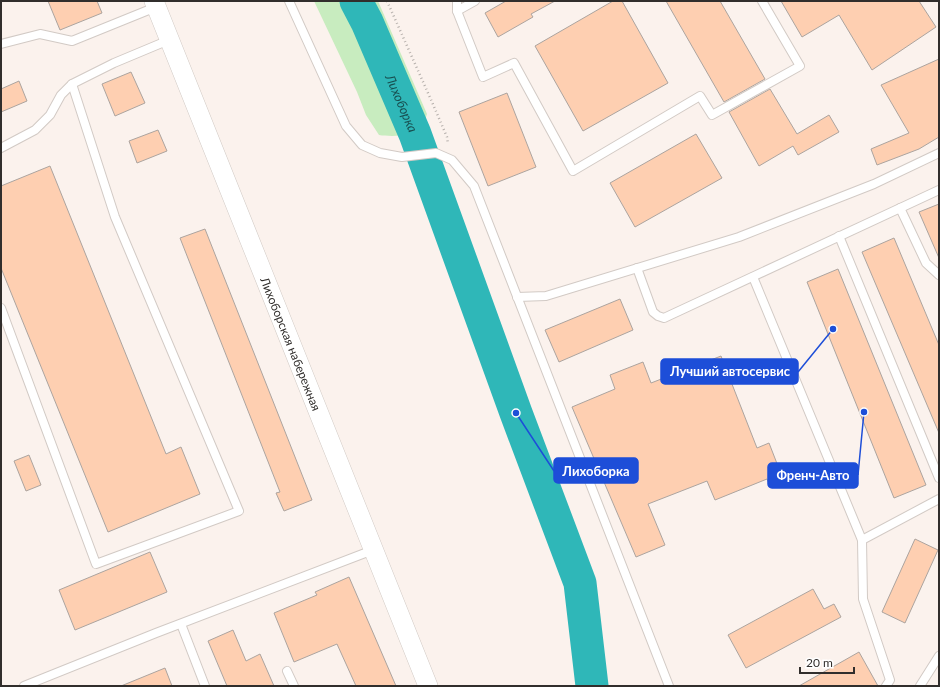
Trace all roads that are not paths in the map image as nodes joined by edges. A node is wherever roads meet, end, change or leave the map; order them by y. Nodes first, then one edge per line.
1 (289, 1) edge
2 (457, 1) edge
3 (475, 1) edge
4 (762, 1) edge
5 (155, 4) edge
6 (457, 11) junction
7 (169, 40) junction
8 (1, 44) edge
9 (72, 84) junction
10 (1, 148) edge
11 (939, 153) edge
12 (939, 190) edge
13 (900, 208) junction
14 (839, 236) junction
15 (637, 268) junction
16 (939, 275) edge
17 (752, 277) junction
18 (517, 297) junction
19 (1, 308) edge
20 (939, 478) edge
21 (939, 499) edge
22 (862, 540) junction
23 (373, 550) junction
24 (181, 624) junction
25 (939, 656) edge
26 (288, 671) dead end
27 (24, 686) edge
28 (205, 686) edge
29 (294, 686) edge
30 (428, 686) edge
31 (668, 686) edge
32 (886, 686) edge
33 (920, 686) edge

1 - 18 lane
2 - 6 lane
3 - 6 lane
4 - 6 lane
5 - 7 street, Лихоборская набережная
5 - 8 lane
7 - 9 lane
7 - 23 street, Лихоборская набережная
9 - 10 lane
9 - 19 lane
11 - 15 lane
12 - 13 lane
13 - 14 lane
13 - 16 lane
14 - 17 lane
14 - 20 lane
15 - 17 lane
15 - 18 lane
17 - 22 lane
18 - 31 lane
21 - 22 lane
22 - 32 lane
23 - 24 lane
23 - 30 street, Лихоборская набережная
24 - 27 lane
24 - 28 lane
25 - 33 lane
26 - 29 lane

